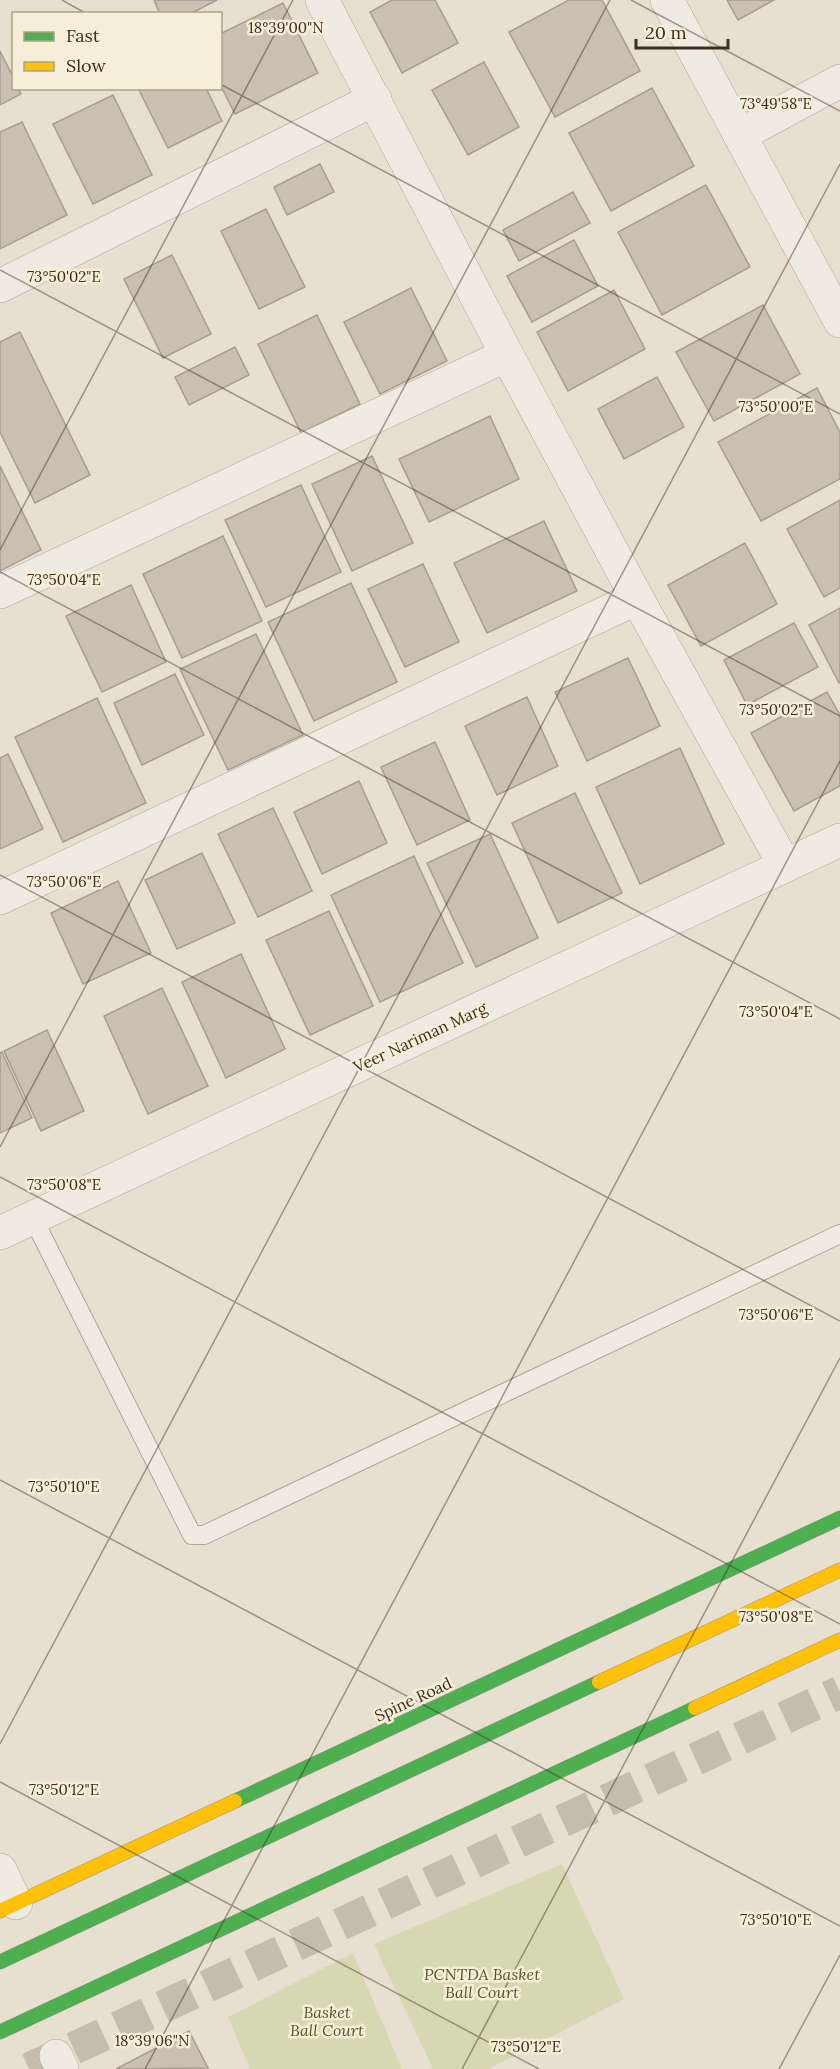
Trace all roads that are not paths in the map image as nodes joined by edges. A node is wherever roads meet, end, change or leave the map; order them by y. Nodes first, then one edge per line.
1 (322, 0) edge
2 (667, 0) edge
3 (840, 81) edge
4 (375, 99) junction
5 (740, 135) junction
6 (0, 286) edge
7 (840, 321) edge
8 (507, 355) junction
9 (0, 592) edge
10 (637, 598) junction
11 (840, 840) edge
12 (785, 866) junction
13 (0, 898) edge
14 (33, 1218) junction
15 (0, 1233) edge
16 (840, 1234) edge
17 (840, 1518) edge
18 (840, 1570) edge
19 (840, 1640) edge
20 (0, 1870) edge
21 (8, 1907) edge
22 (0, 1962) edge
23 (0, 2032) edge

1 - 4 street
2 - 5 street
3 - 5 street
4 - 6 street
4 - 8 street
5 - 7 street
8 - 9 street
8 - 10 street
10 - 12 street
10 - 13 street
11 - 12 street, Veer Nariman Marg
12 - 14 street, Veer Nariman Marg
14 - 15 street, Veer Nariman Marg
14 - 16 lane
17 - 21 main road, Spine Road
18 - 22 main road
19 - 23 main road
20 - 21 street

